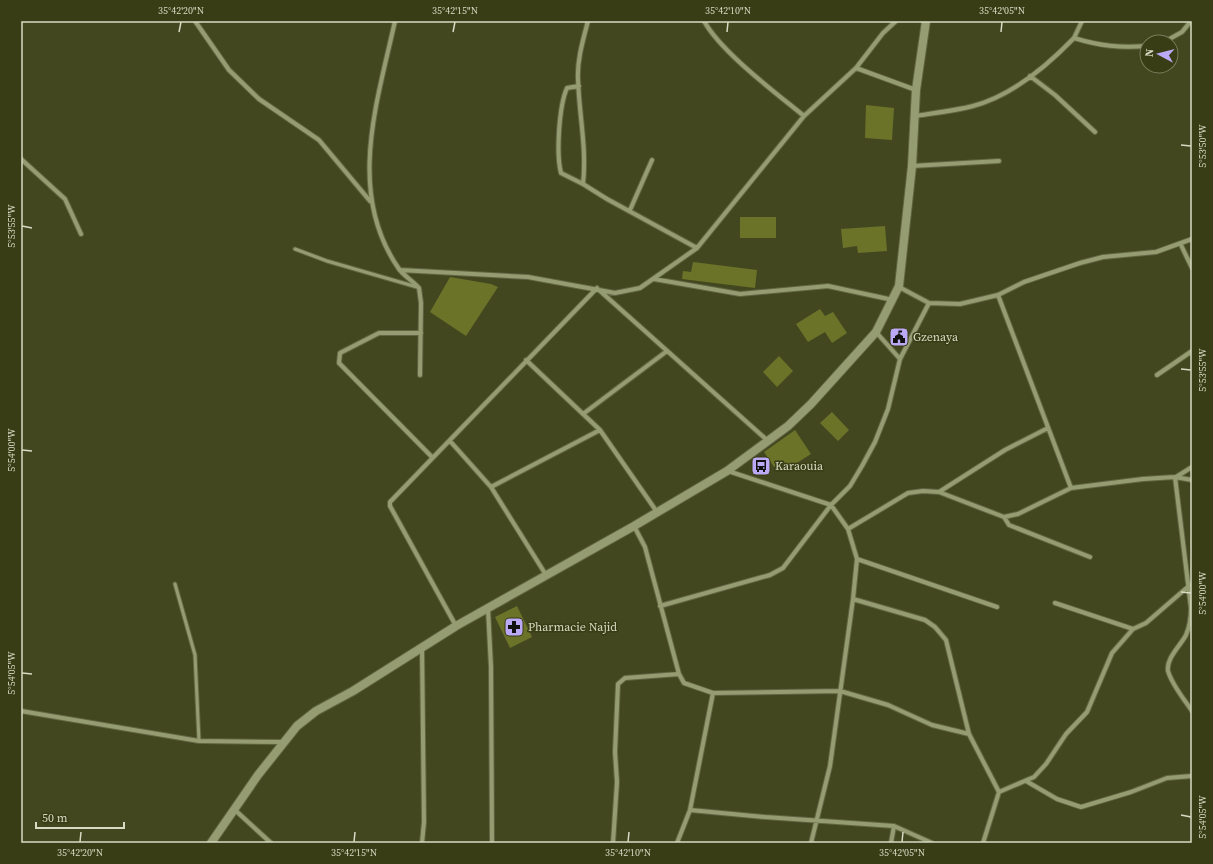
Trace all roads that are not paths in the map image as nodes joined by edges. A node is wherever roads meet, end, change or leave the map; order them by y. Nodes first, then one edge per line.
1 (195, 21) edge
2 (395, 21) edge
3 (588, 21) edge
4 (704, 21) edge
5 (896, 21) edge
6 (926, 21) edge
7 (1082, 21) edge
8 (1191, 21) edge
9 (1178, 34) edge
10 (1074, 38) junction
11 (1139, 46) edge
12 (856, 68) junction
13 (1030, 76) junction
14 (579, 86) junction
15 (916, 90) junction
16 (804, 116) junction
17 (914, 116) junction
18 (1095, 132) dead end
19 (21, 159) edge
20 (652, 160) dead end
21 (999, 161) dead end
22 (912, 166) junction
23 (583, 184) junction
24 (371, 201) junction
25 (630, 210) junction
26 (81, 234) dead end
27 (1192, 240) edge
28 (1181, 245) junction
29 (697, 248) junction
30 (295, 249) dead end
31 (1192, 268) edge
32 (400, 270) junction
33 (654, 279) junction
34 (899, 286) junction
35 (419, 288) junction
36 (597, 288) junction
37 (998, 295) junction
38 (893, 300) junction
39 (929, 303) junction
40 (421, 332) junction
41 (876, 332) junction
42 (667, 351) junction
43 (1192, 352) edge
44 (900, 359) junction
45 (526, 360) junction
46 (420, 375) dead end
47 (1157, 375) dead end
48 (583, 414) junction
49 (1048, 428) junction
50 (600, 430) junction
51 (450, 441) junction
52 (768, 441) junction
53 (432, 457) junction
54 (1192, 467) edge
55 (727, 470) junction
56 (1175, 477) junction
57 (1192, 480) edge
58 (491, 487) junction
59 (1071, 488) junction
60 (939, 492) junction
61 (831, 504) junction
62 (657, 512) junction
63 (1004, 517) junction
64 (634, 526) junction
65 (848, 529) junction
66 (1090, 557) dead end
67 (857, 559) junction
68 (546, 576) junction
69 (175, 584) dead end
70 (1190, 585) junction
71 (853, 599) junction
72 (1055, 603) dead end
73 (660, 606) junction
74 (997, 607) dead end
75 (488, 609) junction
76 (456, 626) junction
77 (1133, 629) junction
78 (422, 647) junction
79 (679, 674) junction
80 (840, 691) junction
81 (713, 693) junction
82 (21, 710) edge
83 (1192, 711) edge
84 (969, 734) junction
85 (199, 741) junction
86 (285, 742) junction
87 (1192, 776) edge
88 (1026, 781) junction
89 (999, 792) junction
90 (234, 809) junction
91 (690, 810) junction
92 (817, 820) junction
93 (894, 826) junction
94 (211, 843) edge
95 (271, 843) edge
96 (422, 843) edge
97 (492, 843) edge
98 (613, 843) edge
99 (677, 843) edge
100 (811, 843) edge
101 (891, 843) edge
102 (932, 843) edge
103 (983, 843) edge

1 - 24 street
2 - 24 street
3 - 14 street
4 - 16 street
5 - 12 street
6 - 15 street
7 - 10 street
8 - 9 street
10 - 11 street
10 - 13 street
12 - 15 street
12 - 16 street
13 - 17 street
13 - 18 street
14 - 23 street
14 - 23 street
15 - 17 street
16 - 29 street
17 - 22 street
19 - 26 street
20 - 25 street
21 - 22 street
22 - 34 street
23 - 25 street
24 - 32 street
25 - 29 street
27 - 28 street
28 - 31 street
28 - 37 street
29 - 33 street
30 - 35 lane
32 - 35 street
32 - 36 street
33 - 36 street
33 - 38 street
34 - 38 street
34 - 39 street
35 - 40 street
36 - 42 street
36 - 45 street
37 - 39 street
37 - 49 street
38 - 41 street
39 - 44 street
40 - 46 street
40 - 53 street
41 - 44 street
41 - 52 street
42 - 48 street
42 - 52 street
43 - 47 street
44 - 61 street
45 - 48 street
45 - 51 street
48 - 50 street
49 - 59 street
49 - 60 street
50 - 58 street
50 - 62 street
51 - 53 street
51 - 58 street
52 - 55 street
53 - 76 street
54 - 56 street
55 - 61 street
55 - 62 street
56 - 57 street
56 - 59 street
56 - 70 street
58 - 68 street
59 - 63 street
60 - 63 street
60 - 65 street
61 - 65 street
61 - 73 street
62 - 64 street
63 - 66 street
64 - 68 street
64 - 73 street
65 - 67 street
67 - 71 street
67 - 74 street
68 - 75 street
69 - 85 lane
70 - 77 street
70 - 83 street
71 - 80 street
71 - 84 street
72 - 77 street
73 - 79 street
75 - 76 street
75 - 97 street
76 - 78 street
77 - 88 street
78 - 86 street
78 - 96 street
79 - 81 street
79 - 98 street
80 - 81 street
80 - 84 street
80 - 92 street
81 - 91 street
82 - 85 street
84 - 89 street
85 - 86 street
86 - 90 street
87 - 88 street
88 - 89 street
89 - 103 street
90 - 94 street
90 - 95 street
91 - 92 street
91 - 99 street
92 - 93 street
92 - 100 street
93 - 101 street
93 - 102 street

